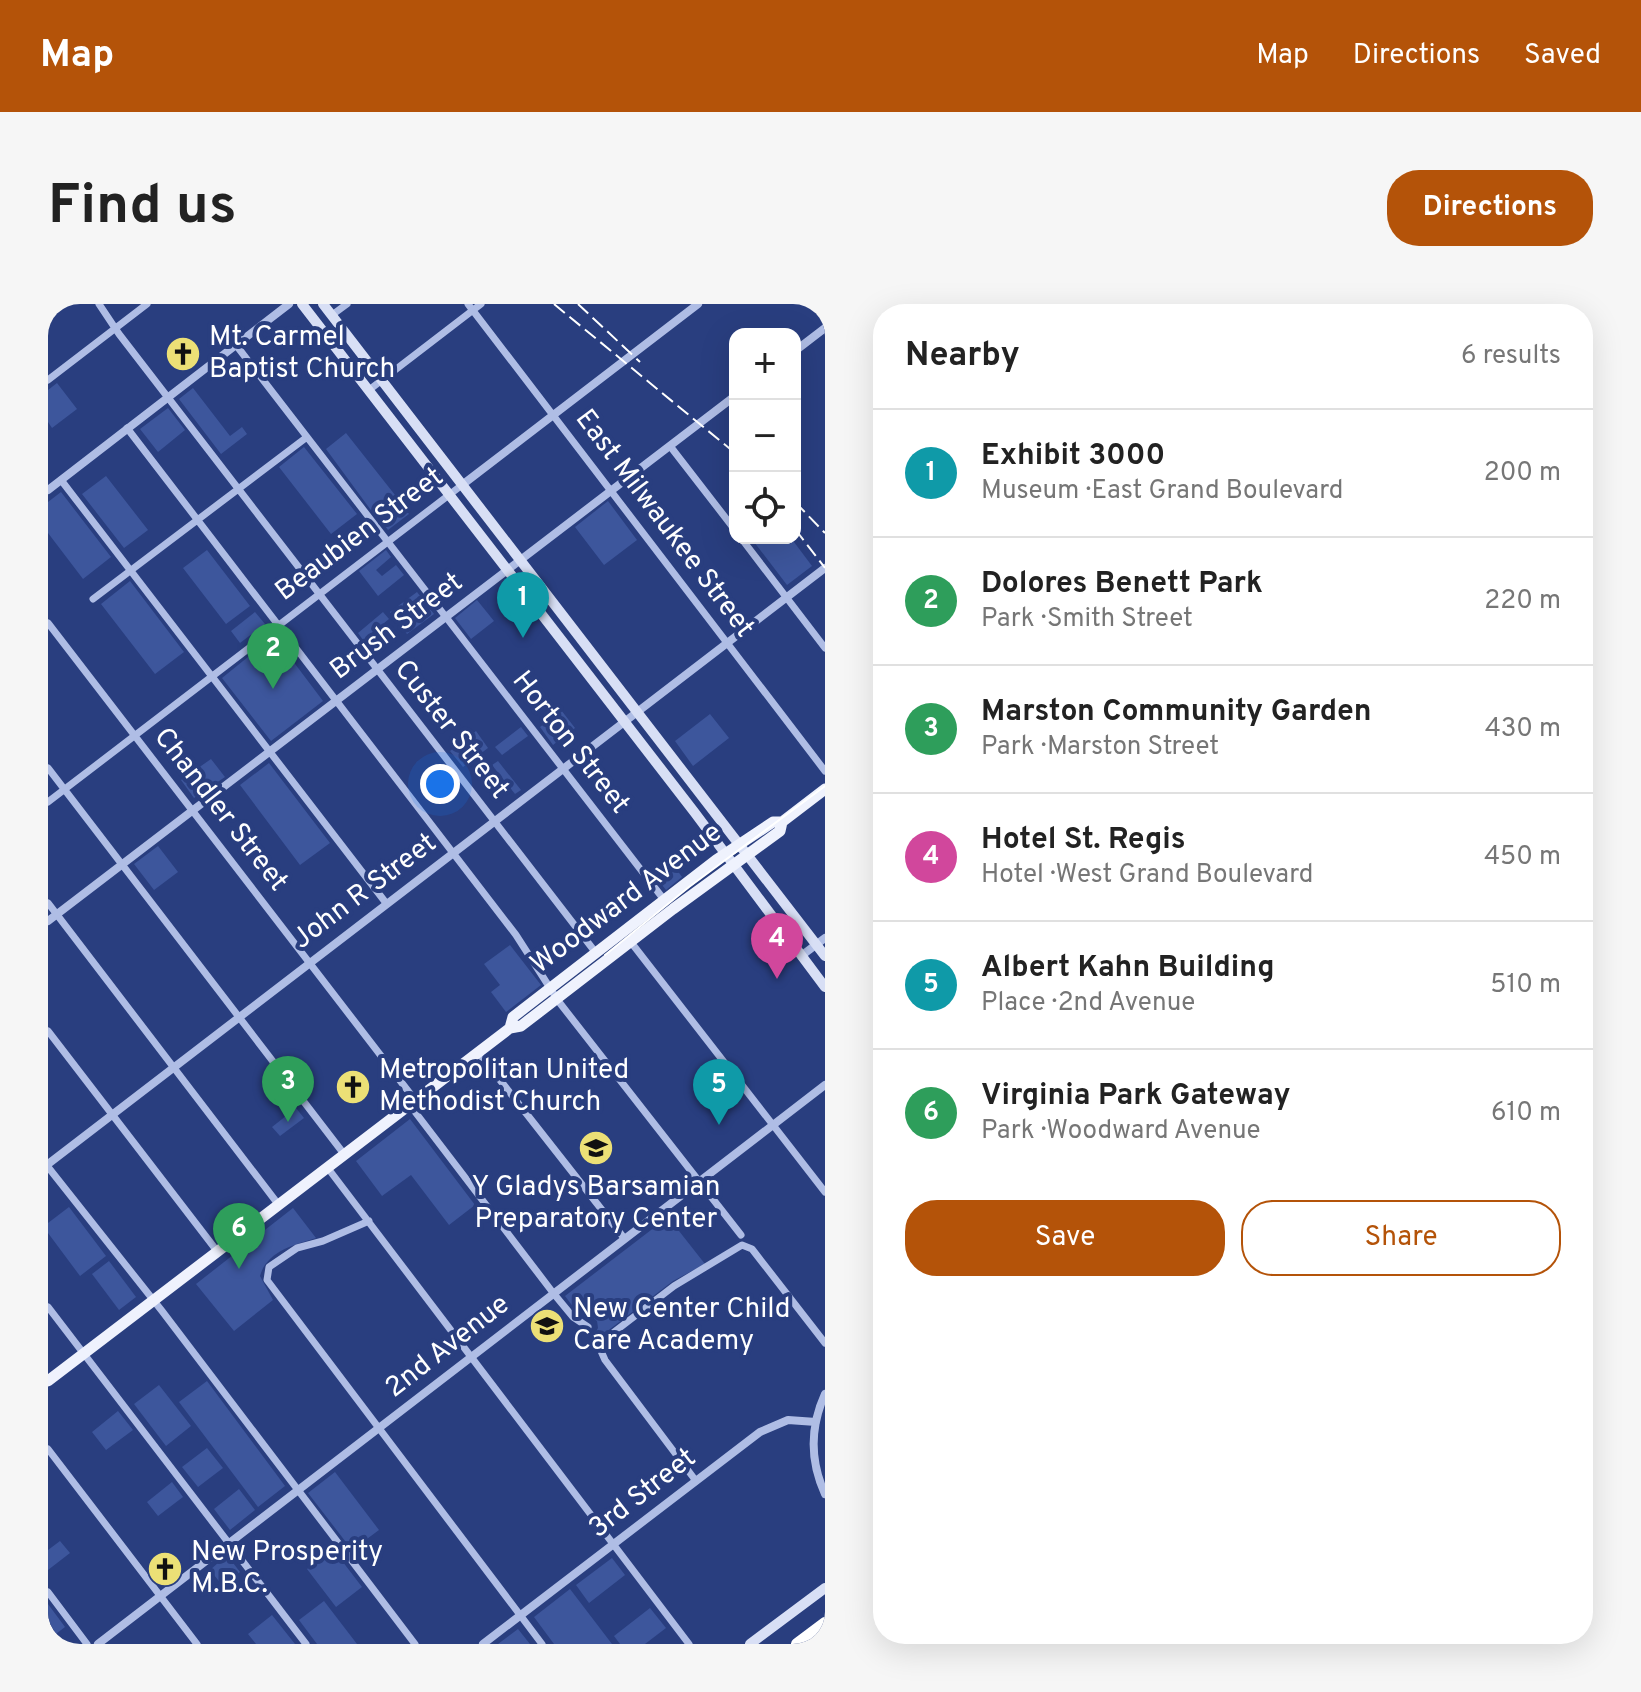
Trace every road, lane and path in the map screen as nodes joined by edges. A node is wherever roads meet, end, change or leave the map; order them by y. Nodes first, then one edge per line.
1 (99, 304) edge
2 (147, 304) edge
3 (289, 304) edge
4 (302, 304) edge
5 (323, 304) edge
6 (347, 304) edge
7 (481, 304) edge
8 (698, 304) edge
9 (471, 307) edge
10 (332, 315) junction
11 (116, 328) junction
12 (825, 328) edge
13 (236, 345) junction
14 (801, 346) edge
15 (48, 380) edge
16 (382, 380) junction
17 (369, 390) junction
18 (167, 397) junction
19 (730, 400) edge
20 (553, 415) junction
21 (127, 428) junction
22 (307, 437) junction
23 (670, 446) junction
24 (61, 480) junction
25 (462, 485) junction
26 (48, 490) edge
27 (239, 490) junction
28 (611, 491) junction
29 (450, 494) junction
30 (198, 521) junction
31 (729, 522) edge
32 (388, 542) junction
33 (746, 544) edge
34 (520, 560) junction
35 (825, 568) edge
36 (507, 570) junction
37 (131, 571) junction
38 (319, 594) junction
39 (787, 598) junction
40 (93, 599) dead end
41 (560, 611) junction
42 (446, 617) junction
43 (546, 621) junction
44 (48, 623) edge
45 (278, 625) junction
46 (727, 643) junction
47 (825, 648) edge
48 (597, 658) junction
49 (579, 663) junction
50 (377, 669) junction
51 (212, 676) junction
52 (336, 701) junction
53 (638, 711) junction
54 (624, 722) junction
55 (651, 728) junction
56 (633, 734) junction
57 (135, 735) junction
58 (270, 751) junction
59 (48, 768) edge
60 (562, 769) junction
61 (825, 771) edge
62 (64, 789) junction
63 (825, 789) edge
64 (48, 802) edge
65 (193, 810) junction
66 (494, 821) junction
67 (782, 822) junction
68 (728, 830) junction
69 (715, 839) junction
70 (739, 843) junction
71 (453, 853) junction
72 (747, 854) junction
73 (728, 859) junction
74 (122, 865) junction
75 (764, 877) junction
76 (749, 887) junction
77 (665, 901) junction
78 (48, 903) edge
79 (386, 903) junction
80 (791, 912) junction
81 (57, 915) junction
82 (48, 921) edge
83 (777, 924) junction
84 (626, 937) junction
85 (820, 941) edge
86 (596, 953) junction
87 (801, 956) junction
88 (825, 956) edge
89 (309, 962) junction
90 (825, 975) edge
91 (825, 987) edge
92 (554, 993) junction
93 (238, 1017) junction
94 (48, 1031) edge
95 (478, 1052) junction
96 (173, 1066) junction
97 (825, 1085) edge
98 (412, 1102) junction
99 (112, 1114) junction
100 (773, 1126) junction
101 (344, 1154) junction
102 (48, 1166) edge
103 (327, 1167) junction
104 (699, 1182) junction
105 (825, 1192) edge
106 (278, 1204) junction
107 (369, 1221) junction
108 (741, 1235) dead end
109 (624, 1238) junction
110 (217, 1251) junction
111 (554, 1294) junction
112 (153, 1301) junction
113 (48, 1307) edge
114 (588, 1327) dead end
115 (825, 1343) edge
116 (84, 1354) junction
117 (472, 1357) junction
118 (48, 1381) edge
119 (825, 1394) edge
120 (816, 1422) junction
121 (378, 1429) junction
122 (48, 1449) edge
123 (696, 1481) junction
124 (298, 1490) junction
125 (825, 1494) edge
126 (229, 1543) junction
127 (614, 1544) junction
128 (825, 1588) edge
129 (48, 1592) edge
130 (160, 1596) junction
131 (521, 1616) junction
132 (825, 1623) edge
133 (87, 1644) edge
134 (98, 1644) edge
135 (197, 1644) edge
136 (306, 1644) edge
137 (415, 1644) edge
138 (483, 1644) edge
139 (542, 1644) edge
140 (689, 1644) edge
141 (750, 1644) edge
142 (797, 1644) edge

1 - 11 street, Custer Street
2 - 11 street
3 - 13 street
4 - 17 main road
5 - 10 main road
6 - 10 street
7 - 9 street
8 - 20 street, Beaubien Street
9 - 16 street
9 - 20 street, East Milwaukee Street
10 - 16 main road
11 - 15 street
11 - 18 street, Custer Street
12 - 14 street
13 - 18 street
13 - 22 street, Horton Street
16 - 17 street
16 - 25 main road
17 - 29 main road
18 - 21 street
18 - 27 street, Custer Street
19 - 23 street, Brush Street
20 - 25 street, Beaubien Street
20 - 28 street, East Milwaukee Street
21 - 24 street
21 - 30 street
22 - 27 street
22 - 32 street, Horton Street
23 - 28 street, Brush Street
23 - 31 street
24 - 26 street
24 - 37 street
25 - 29 street, Beaubien Street
25 - 34 main road
27 - 30 street
27 - 38 street, Custer Street
28 - 34 street, Brush Street
28 - 46 street, East Milwaukee Street
29 - 32 street, Beaubien Street
29 - 36 main road
30 - 37 street
30 - 45 street
32 - 38 street, Beaubien Street
32 - 42 street, Horton Street
33 - 39 street
34 - 36 street, Brush Street
34 - 41 main road
35 - 39 street, John R Street
36 - 42 street, Brush Street
36 - 43 main road
37 - 40 street
37 - 51 street
38 - 45 street, Beaubien Street
38 - 50 street, Custer Street
39 - 46 street, John R Street
39 - 47 street
41 - 43 main road
41 - 48 main road
42 - 50 street, Brush Street
42 - 60 street, Horton Street
43 - 49 main road
44 - 57 street, Chandler Street
45 - 51 street, Beaubien Street
45 - 52 street
46 - 53 street, John R Street
46 - 61 street, East Milwaukee Street
48 - 49 main road
48 - 53 main road
49 - 54 main road
50 - 52 street, Brush Street
50 - 66 street, Custer Street
51 - 57 street, Beaubien Street
51 - 58 street
52 - 58 street, Brush Street
52 - 71 street
53 - 54 street, John R Street
53 - 55 main road
54 - 56 main road
54 - 60 street, John R Street
55 - 56 main road
55 - 68 main road
56 - 69 main road
57 - 62 street, Beaubien Street
57 - 65 street, Chandler Street
58 - 65 street, Brush Street
58 - 79 street
59 - 62 street
60 - 66 street, John R Street
60 - 77 street, Horton Street
62 - 64 street, Beaubien Street
62 - 74 street
63 - 67 main road, Woodward Avenue
65 - 74 street, Brush Street
65 - 89 street, Chandler Street
66 - 71 street, John R Street
66 - 86 street, Custer Street
67 - 70 main road, Woodward Avenue
67 - 72 main road, Woodward Avenue
68 - 69 main road
68 - 70 main road
69 - 73 main road
70 - 72 main road
70 - 73 main road, Woodward Avenue
71 - 79 street, John R Street
71 - 92 street
72 - 73 main road, Woodward Avenue
72 - 75 main road
73 - 76 main road
73 - 77 main road, Woodward Avenue
73 - 84 main road, Woodward Avenue
74 - 81 street, Brush Street
74 - 93 street
75 - 76 main road
75 - 80 main road
76 - 83 main road
77 - 84 main road, Woodward Avenue
78 - 81 street
79 - 89 street, John R Street
80 - 83 main road
80 - 85 main road
81 - 82 street, Brush Street
81 - 96 street
83 - 87 main road
84 - 86 main road, Woodward Avenue
84 - 92 main road, Woodward Avenue
84 - 100 street
85 - 87 street
85 - 88 main road
86 - 92 main road, Woodward Avenue
87 - 91 main road
89 - 93 street, John R Street
89 - 98 street, Chandler Street
90 - 91 main road
92 - 95 main road, Woodward Avenue
92 - 104 street
93 - 96 street, John R Street
93 - 101 street
94 - 99 street
95 - 98 main road, Woodward Avenue
95 - 109 street
96 - 99 street, John R Street
96 - 106 street
97 - 100 street, 2nd Avenue
98 - 101 main road, Woodward Avenue
98 - 111 street, Chandler Street
99 - 102 street, John R Street
99 - 110 street
100 - 104 street, 2nd Avenue
100 - 105 street
101 - 103 main road, Woodward Avenue
102 - 112 street
103 - 106 main road, Woodward Avenue
103 - 107 street
104 - 108 street
104 - 109 street, 2nd Avenue
106 - 110 main road, Woodward Avenue
107 - 117 street
107 - 121 street
109 - 111 street, 2nd Avenue
110 - 112 main road, Woodward Avenue
111 - 114 street, Chandler Street
111 - 117 street, 2nd Avenue
112 - 116 main road, Woodward Avenue
112 - 124 street
113 - 116 street
115 - 123 street
116 - 118 main road, Woodward Avenue
116 - 126 street
117 - 121 street, 2nd Avenue
117 - 127 street
119 - 120 street
120 - 123 street, 3rd Street
120 - 125 street
121 - 124 street, 2nd Avenue
121 - 131 street
122 - 130 street
123 - 127 street, 3rd Street
124 - 126 street, 2nd Avenue
124 - 137 street
126 - 130 street, 2nd Avenue
126 - 136 street
127 - 131 street, 3rd Street
127 - 140 street
128 - 141 main road
129 - 133 street
130 - 134 street, 2nd Avenue
130 - 135 street
131 - 138 street, 3rd Street
131 - 139 street
132 - 142 highway

